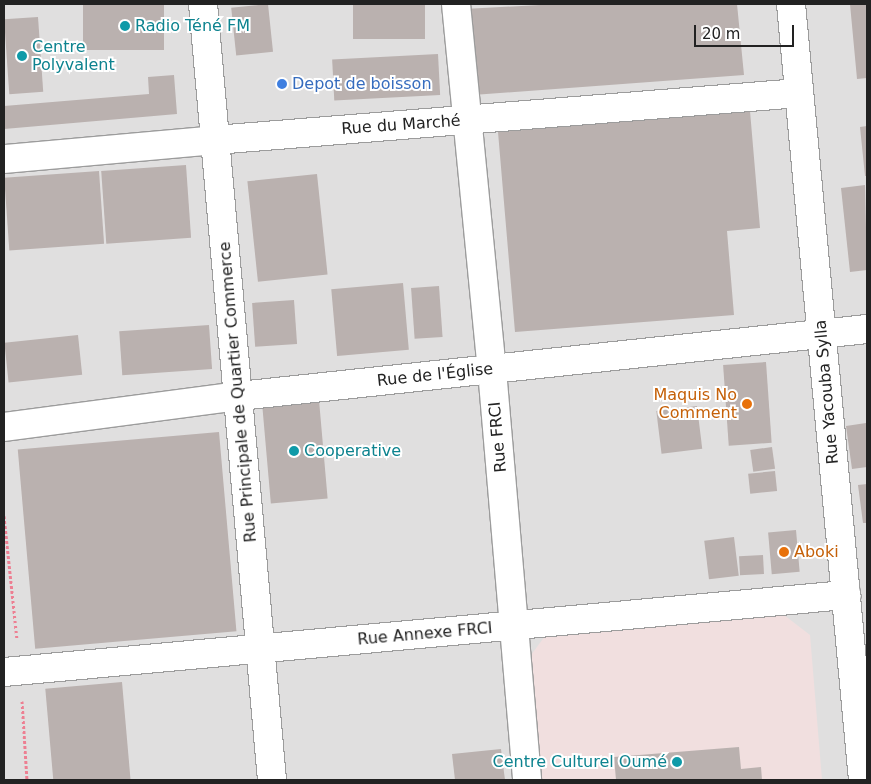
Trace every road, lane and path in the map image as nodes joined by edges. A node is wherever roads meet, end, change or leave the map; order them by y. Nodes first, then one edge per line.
1 (202, 4) edge
2 (456, 4) edge
3 (791, 4) edge
4 (799, 93) junction
5 (468, 120) junction
6 (215, 140) junction
7 (4, 160) edge
8 (867, 329) edge
9 (821, 332) junction
10 (492, 370) junction
11 (239, 396) junction
12 (4, 427) edge
13 (846, 594) junction
14 (515, 626) junction
15 (260, 649) junction
16 (4, 672) edge
17 (272, 780) edge
18 (527, 780) edge
19 (862, 780) edge

1 - 6 street, Rue Principale de Quartier Commerce
2 - 5 street, Rue FRCI
3 - 4 street, Rue Yacouba Sylla
4 - 5 street, Rue du Marché
4 - 9 street, Rue Yacouba Sylla
5 - 6 street, Rue du Marché
5 - 10 street, Rue FRCI
6 - 7 street, Rue du Marché
6 - 11 street, Rue Principale de Quartier Commerce
8 - 9 street, Rue de l'Église
9 - 10 street, Rue de l'Église
9 - 13 street, Rue Yacouba Sylla
10 - 11 street, Rue de l'Église
10 - 14 street, Rue FRCI
11 - 12 street, Rue de l'Église
11 - 15 street, Rue Principale de Quartier Commerce
13 - 14 street, Rue Annexe FRCI
13 - 19 street, Rue Yacouba Sylla
14 - 15 street, Rue Annexe FRCI
14 - 18 street, Rue FRCI
15 - 16 street, Rue Annexe FRCI
15 - 17 street, Rue Principale de Quartier Commerce

